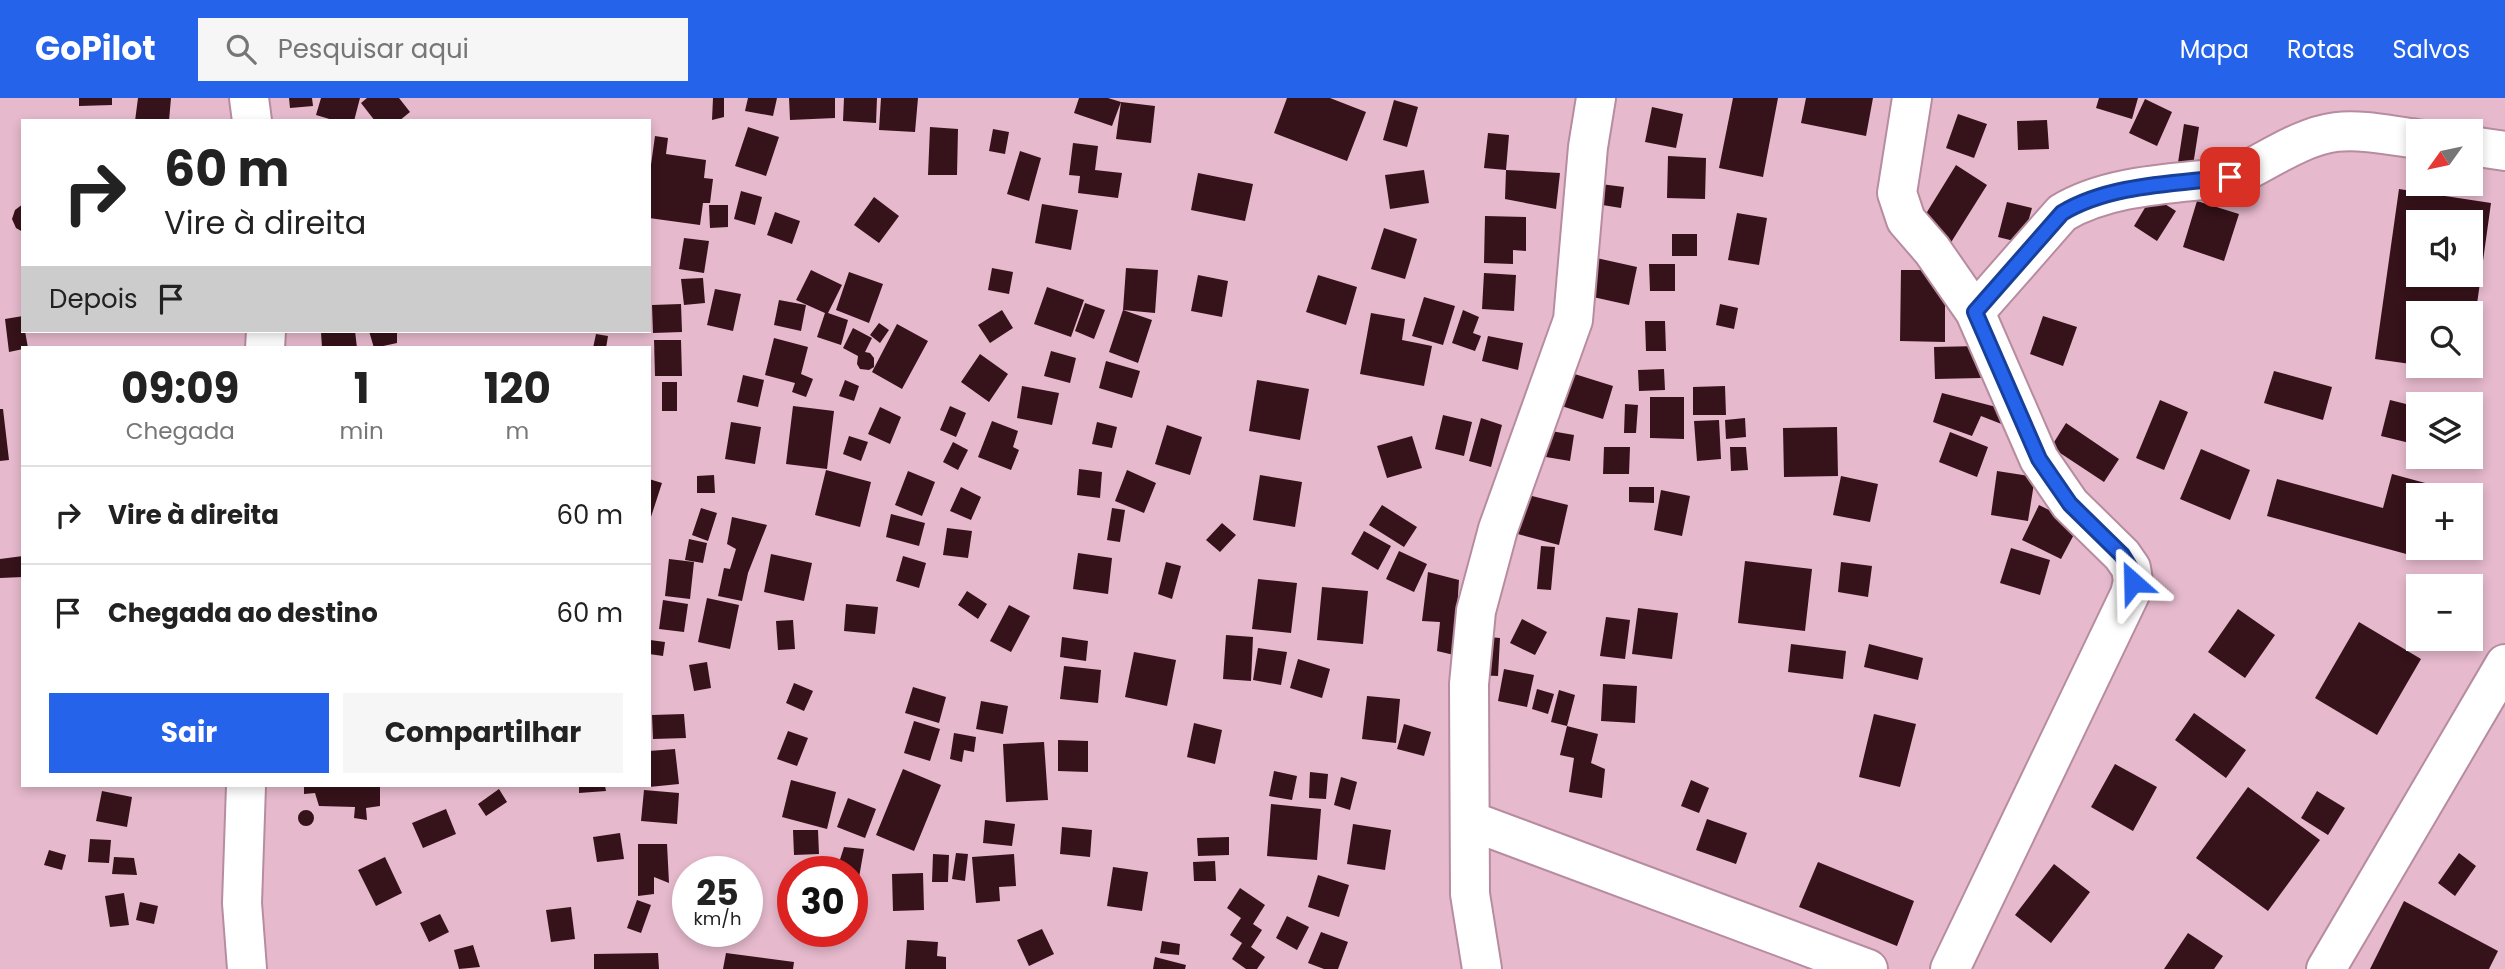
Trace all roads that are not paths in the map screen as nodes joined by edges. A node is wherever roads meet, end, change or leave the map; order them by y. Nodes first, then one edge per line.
1 (249, 98) edge
2 (1596, 98) edge
3 (1912, 98) edge
4 (252, 119) edge
5 (2406, 137) edge
6 (2483, 148) edge
7 (2505, 151) edge
8 (1975, 312) junction
9 (2505, 664) edge
10 (246, 787) edge
11 (1471, 821) junction
12 (247, 969) edge
13 (1482, 969) edge
14 (1868, 969) edge
15 (1950, 969) edge
16 (2326, 969) edge

1 - 4 street
2 - 11 street
3 - 8 street
5 - 8 street
6 - 7 street
8 - 15 street
9 - 16 street
10 - 12 street
11 - 13 street
11 - 14 street

